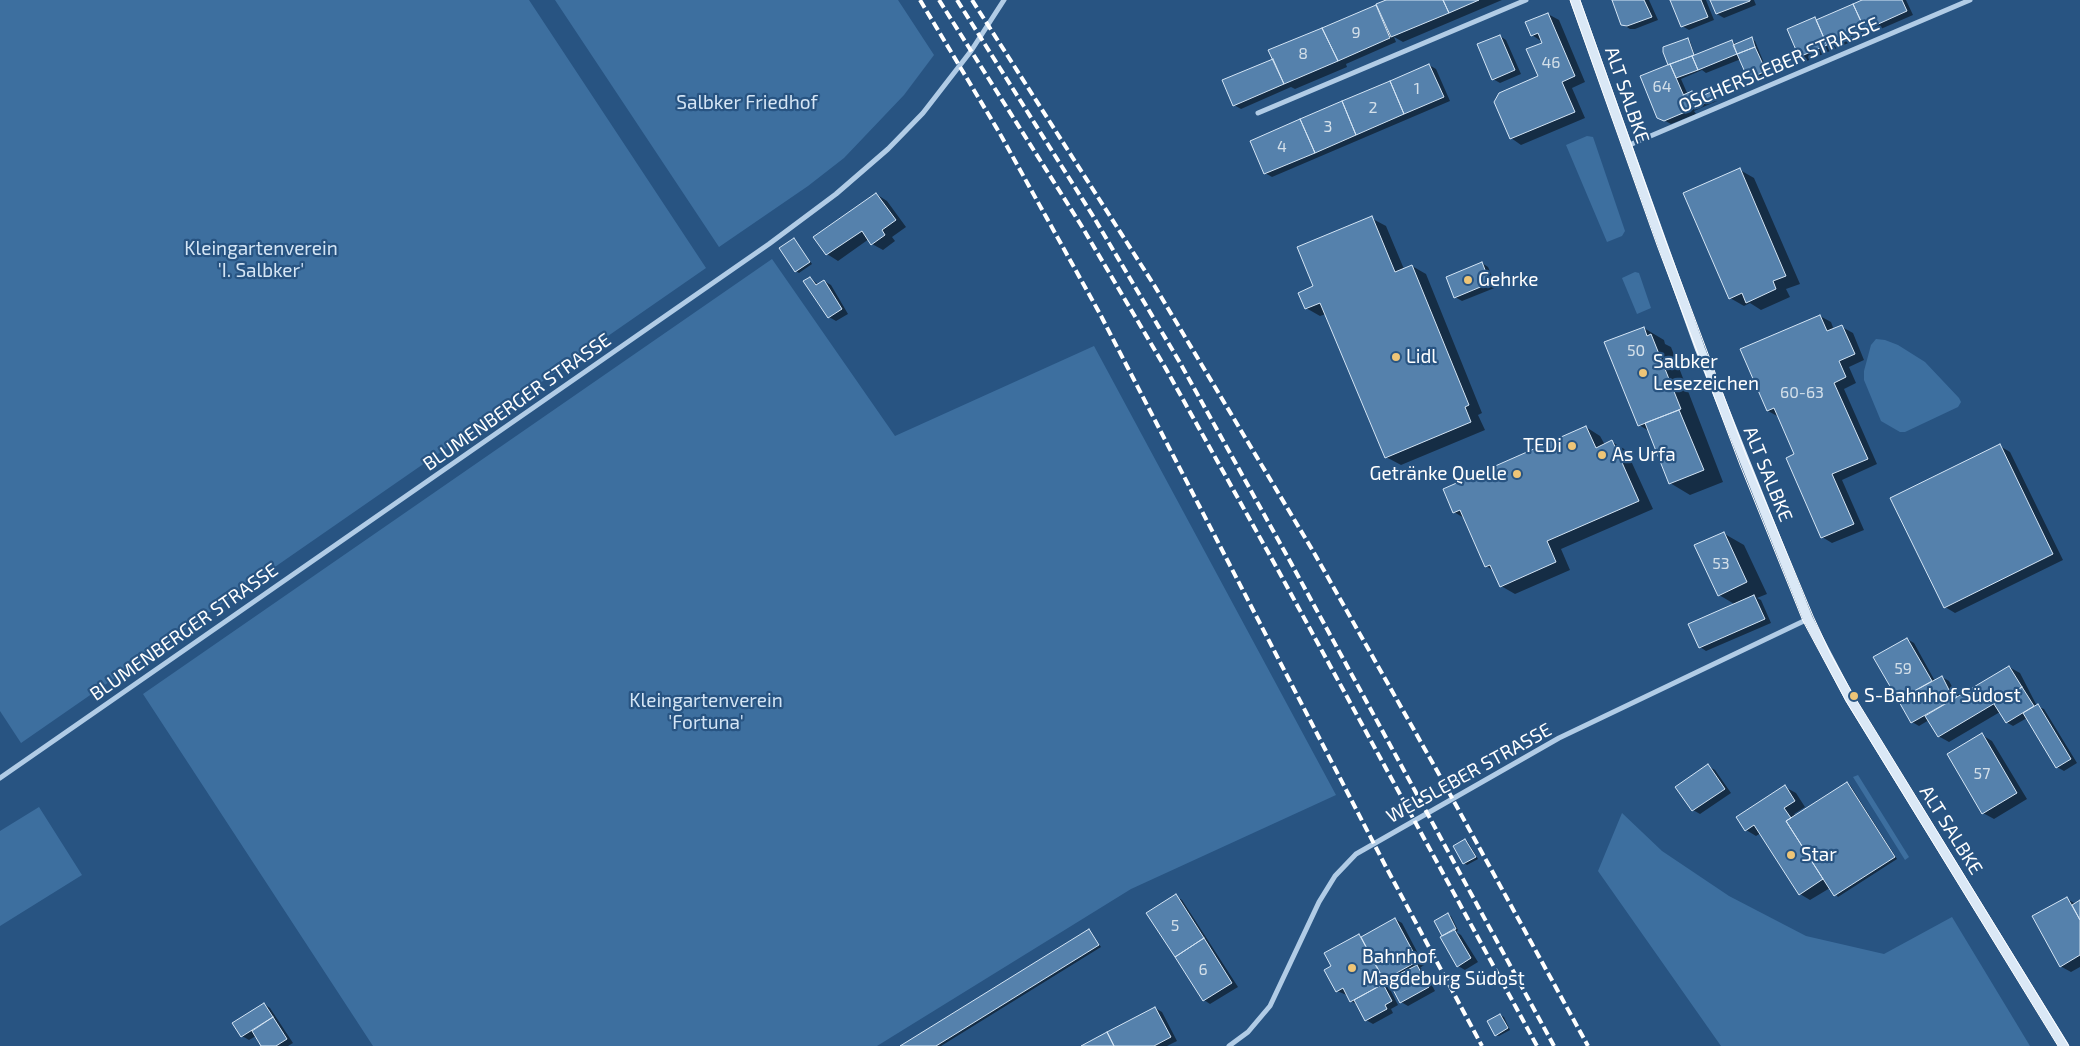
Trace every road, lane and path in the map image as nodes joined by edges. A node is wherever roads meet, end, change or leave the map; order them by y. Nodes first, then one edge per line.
1 (1004, 0) edge
2 (1526, 0) edge
3 (1575, 0) edge
4 (1970, 0) edge
5 (1258, 113) dead end
6 (1626, 146) junction
7 (1808, 619) junction
8 (0, 778) edge
9 (1229, 1046) edge
10 (2064, 1046) edge

1 - 8 street, BLUMENBERGER STRASSE
2 - 5 street
3 - 6 main road, ALT SALBKE
4 - 6 street, OSCHERSLEBER STRASSE
6 - 7 main road, ALT SALBKE
7 - 9 street, WELSLEBER STRASSE
7 - 10 main road, ALT SALBKE

